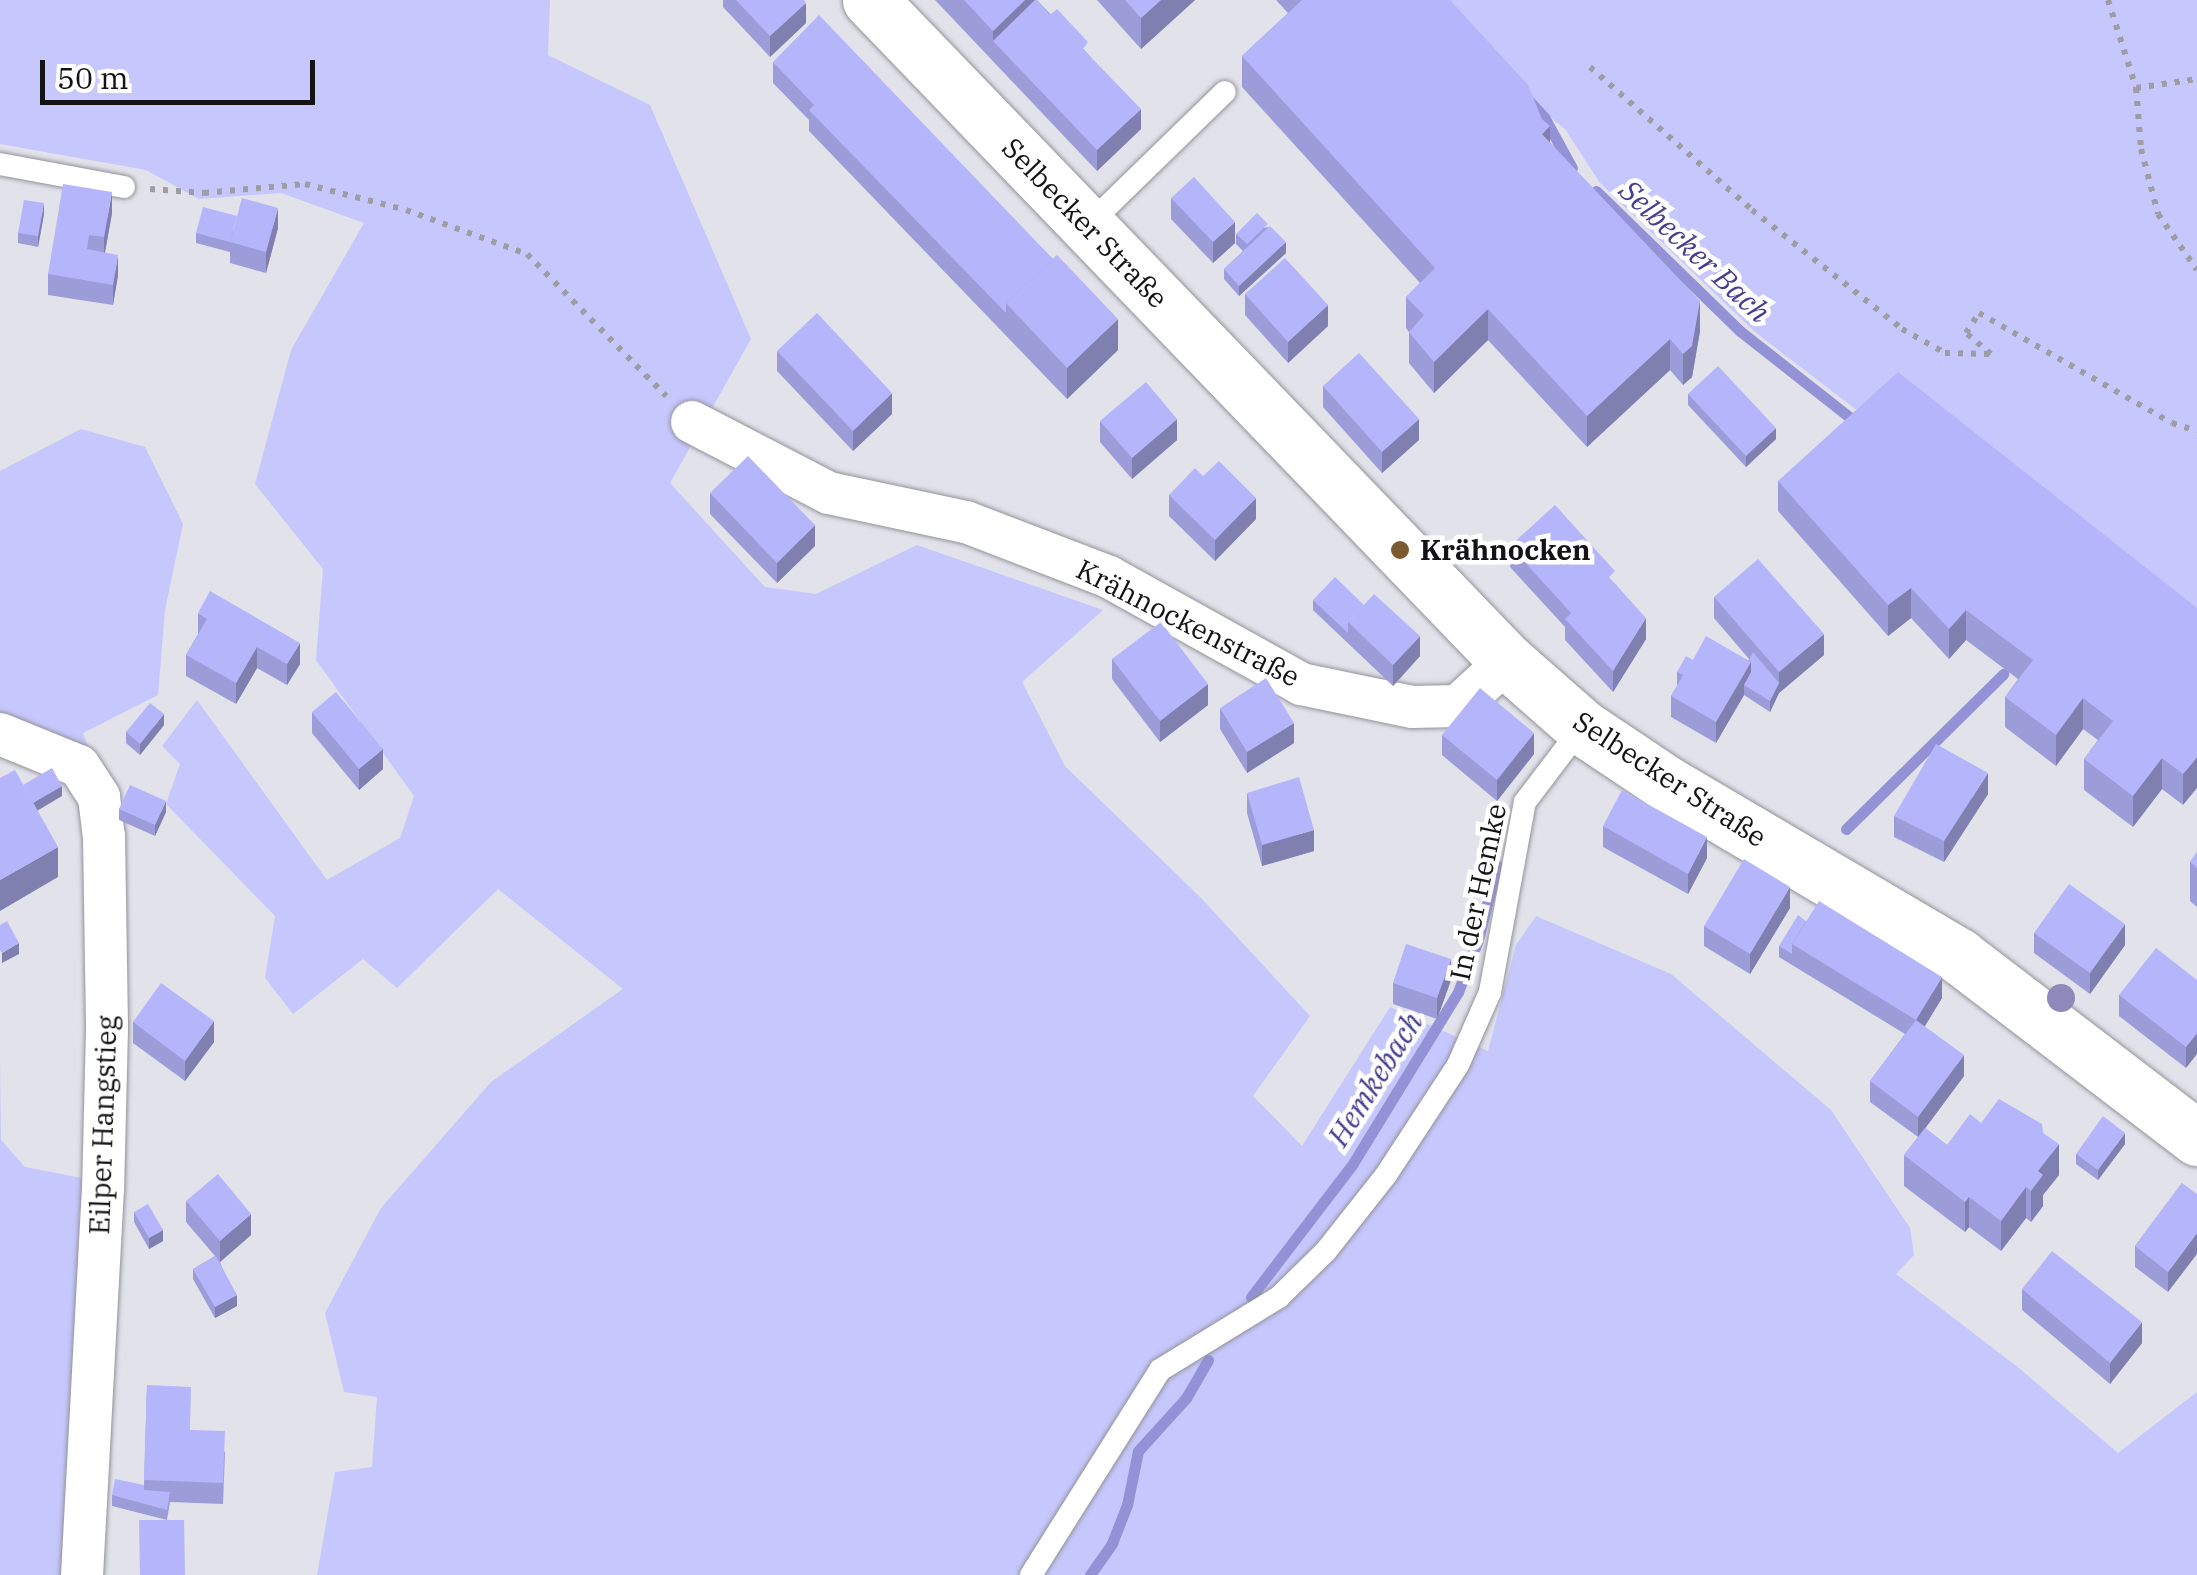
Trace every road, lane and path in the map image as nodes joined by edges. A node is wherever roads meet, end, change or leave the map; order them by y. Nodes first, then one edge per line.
1 (870, 0) edge
2 (2108, 0) edge
3 (1590, 67) dead end
4 (2197, 79) edge
5 (2136, 88) junction
6 (1225, 92) dead end
7 (0, 164) edge
8 (124, 187) joint
9 (1087, 226) junction
10 (2197, 270) edge
11 (692, 422) joint
12 (2197, 431) edge
13 (1507, 661) junction
14 (1582, 727) junction
15 (0, 734) edge
16 (2197, 1138) edge
17 (82, 1575) edge
18 (1030, 1575) edge

1 - 9 main road, Selbecker Straße
2 - 5 path
3 - 12 path
4 - 5 path
5 - 10 path
6 - 9 lane
7 - 8 lane
8 - 11 path
9 - 13 main road, Selbecker Straße
11 - 13 street, Krähnockenstraße
13 - 14 main road, Selbecker Straße
14 - 16 main road, Selbecker Straße
14 - 18 lane, In der Hemke
15 - 17 street, Eilper Hangstieg

